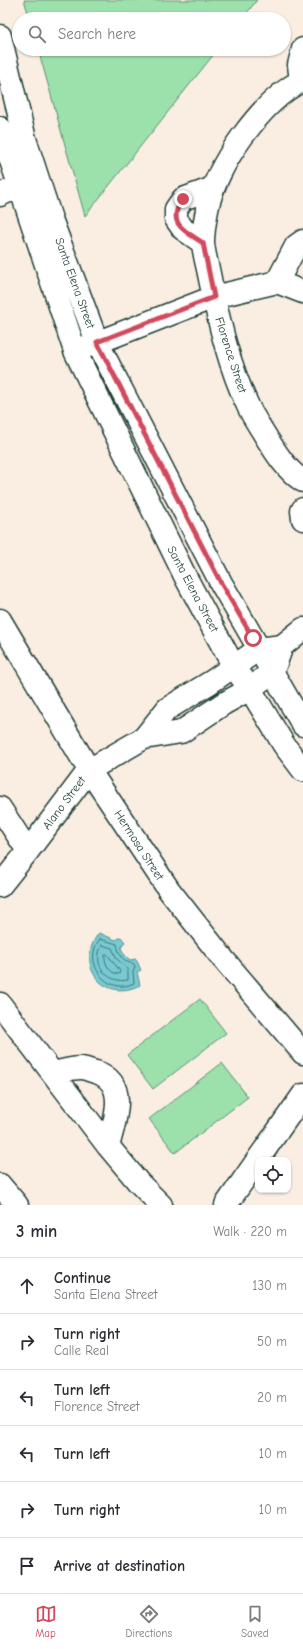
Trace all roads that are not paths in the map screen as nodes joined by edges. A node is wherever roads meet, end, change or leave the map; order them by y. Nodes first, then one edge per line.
1 (0, 36) edge
2 (303, 49) edge
3 (302, 80) edge
4 (0, 128) edge
5 (212, 188) junction
6 (9, 190) edge
7 (303, 241) edge
8 (203, 243) junction
9 (277, 282) junction
10 (303, 292) edge
11 (214, 297) junction
12 (97, 342) junction
13 (75, 351) junction
14 (303, 481) edge
15 (303, 509) edge
16 (303, 519) edge
17 (0, 620) edge
18 (303, 629) edge
19 (282, 646) junction
20 (260, 650) junction
21 (234, 667) junction
22 (273, 671) junction
23 (250, 689) junction
24 (303, 725) edge
25 (144, 738) junction
26 (90, 770) junction
27 (303, 770) edge
28 (0, 808) edge
29 (28, 851) junction
30 (0, 886) edge
31 (0, 1004) edge
32 (303, 1053) edge
33 (53, 1073) junction
34 (303, 1095) edge
35 (108, 1146) junction
36 (0, 1185) edge
37 (17, 1205) edge
38 (161, 1205) edge
39 (226, 1205) edge

1 - 12 street, Santa Elena Street
2 - 3 street
3 - 5 street, Florence Street
4 - 6 street, Santa Elena Street
5 - 8 street, Florence Street
5 - 8 street
6 - 13 street, Santa Elena Street
7 - 9 street
8 - 11 street, Florence Street
9 - 10 street
9 - 11 street
11 - 12 street
11 - 14 street, Florence Street
12 - 13 street
12 - 20 street, Santa Elena Street
13 - 21 street, Santa Elena Street
15 - 16 street
17 - 26 street, Hermosa Street
18 - 19 street
19 - 20 street
19 - 22 street
20 - 21 street
20 - 22 street, Santa Elena Street
21 - 23 street, Santa Elena Street
21 - 25 street
22 - 23 street
22 - 24 street, Santa Elena Street
23 - 25 street
23 - 27 street, Santa Elena Street
25 - 26 street, Alano Street
26 - 29 street, Alano Street
26 - 32 street, Hermosa Street
28 - 29 street
29 - 30 street, Alano Street
31 - 33 street
33 - 35 street
33 - 35 street
34 - 39 street
35 - 38 street
36 - 37 street

